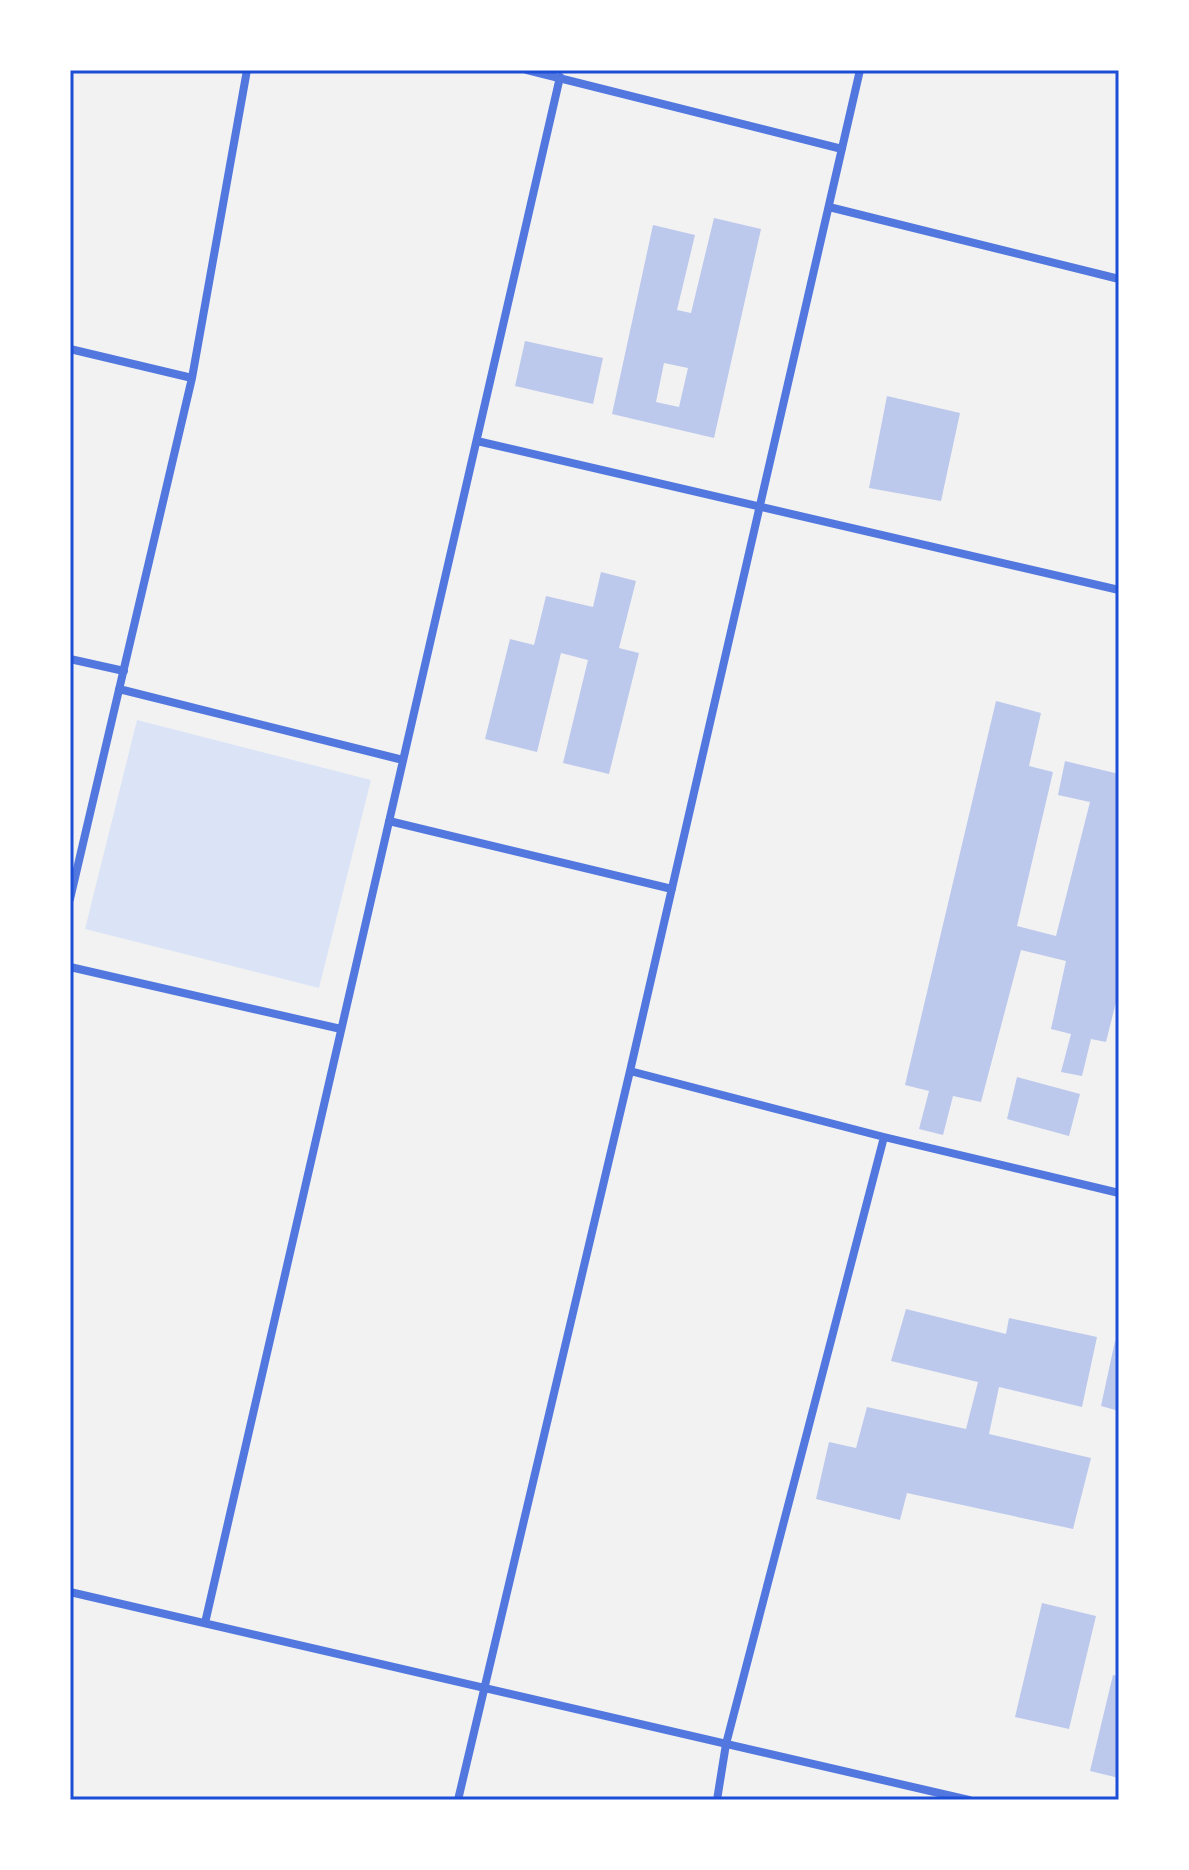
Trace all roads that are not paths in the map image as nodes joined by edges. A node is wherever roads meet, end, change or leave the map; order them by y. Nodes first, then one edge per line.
1 (247, 70) edge
2 (527, 70) edge
3 (860, 70) edge
4 (560, 77) junction
5 (842, 149) junction
6 (829, 207) junction
7 (1119, 279) edge
8 (70, 349) edge
9 (192, 378) junction
10 (477, 441) junction
11 (760, 507) junction
12 (1119, 590) edge
13 (70, 659) edge
14 (124, 671) junction
15 (119, 689) junction
16 (403, 760) junction
17 (389, 821) junction
18 (672, 889) junction
19 (70, 899) edge
20 (70, 967) edge
21 (341, 1029) junction
22 (630, 1071) junction
23 (884, 1137) junction
24 (1119, 1193) edge
25 (70, 1592) edge
26 (205, 1623) junction
27 (484, 1688) junction
28 (726, 1744) junction
29 (458, 1800) edge
30 (717, 1800) edge
31 (969, 1800) edge

1 - 9 street
2 - 4 street
3 - 5 street
4 - 5 street
4 - 10 street
5 - 6 street
6 - 7 street
6 - 11 street
8 - 9 street
9 - 14 street
10 - 11 street
10 - 16 street
11 - 12 street
11 - 18 street
13 - 14 street
14 - 15 street
15 - 16 street
15 - 19 street
16 - 17 street
17 - 18 street
17 - 21 street
18 - 22 street
20 - 21 street
21 - 26 street
22 - 23 street
22 - 27 street
23 - 24 street
23 - 28 street
25 - 26 street
26 - 27 street
27 - 28 street
27 - 29 street
28 - 30 street
28 - 31 street

